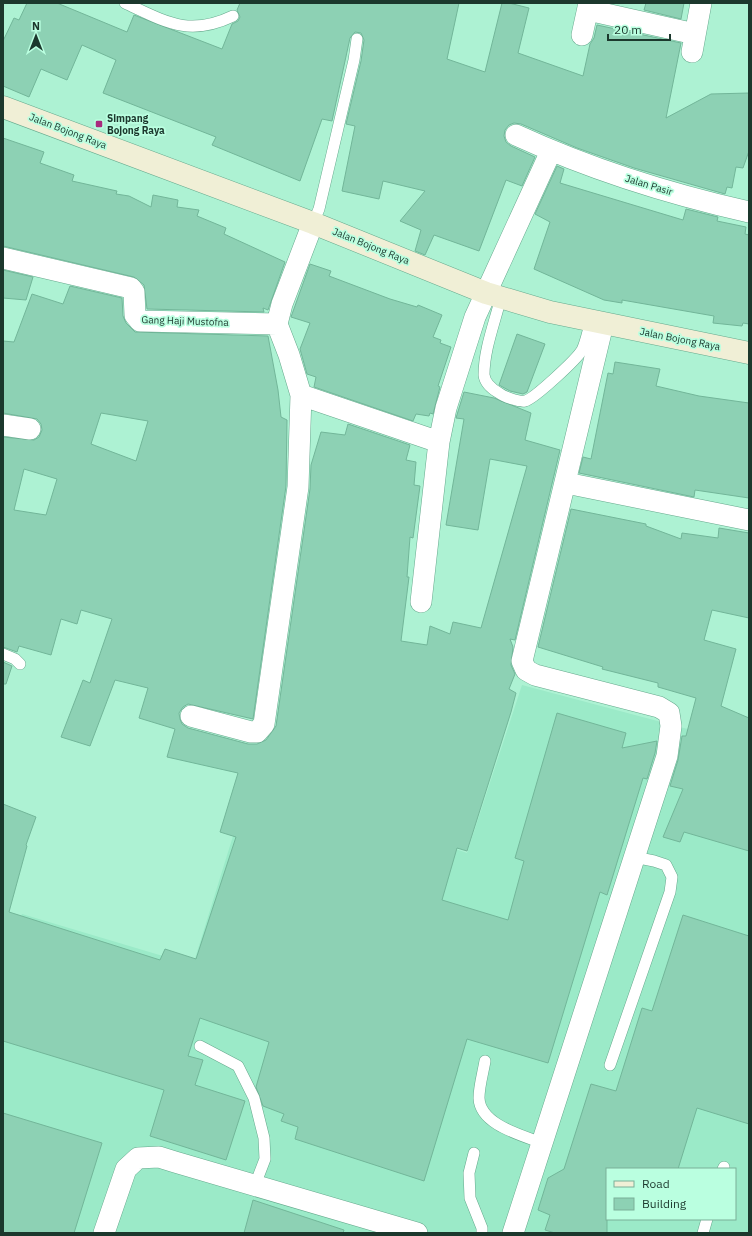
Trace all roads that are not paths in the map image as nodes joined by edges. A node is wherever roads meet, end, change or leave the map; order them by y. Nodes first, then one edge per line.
1 (125, 3) edge
2 (701, 3) edge
3 (589, 7) edge
4 (233, 16) dead end
5 (582, 34) dead end
6 (357, 39) dead end
7 (3, 107) edge
8 (516, 135) dead end
9 (550, 151) junction
10 (749, 212) edge
11 (313, 223) junction
12 (3, 258) edge
13 (493, 295) junction
14 (597, 323) junction
15 (277, 324) junction
16 (749, 353) edge
17 (301, 395) junction
18 (3, 425) edge
19 (30, 429) dead end
20 (439, 442) junction
21 (566, 483) junction
22 (749, 520) edge
23 (421, 602) dead end
24 (3, 654) edge
25 (20, 664) dead end
26 (191, 716) dead end
27 (634, 858) junction
28 (200, 1046) dead end
29 (485, 1061) dead end
30 (610, 1065) dead end
31 (542, 1143) junction
32 (474, 1153) dead end
33 (255, 1185) junction
34 (707, 1220) edge
35 (104, 1233) edge
36 (417, 1233) edge
37 (482, 1233) edge
38 (513, 1233) edge
39 (703, 1233) edge

1 - 4 lane
2 - 3 street
3 - 5 street
6 - 11 lane
7 - 11 street, Jalan Bojong Raya
8 - 9 street, Jalan Pasir
9 - 10 street, Jalan Pasir
9 - 13 street
11 - 13 street, Jalan Bojong Raya
11 - 15 street
12 - 15 street, Gang Haji Mustofna
13 - 14 street, Jalan Bojong Raya
13 - 14 lane
13 - 20 street
14 - 16 street, Jalan Bojong Raya
14 - 21 street
15 - 17 street
17 - 20 street
17 - 26 street
18 - 19 street
20 - 23 street
21 - 22 street
21 - 27 street
24 - 25 lane
27 - 30 lane
27 - 31 street
28 - 33 lane
29 - 31 lane
31 - 38 street
32 - 37 lane
33 - 35 street
33 - 36 street
34 - 39 lane

